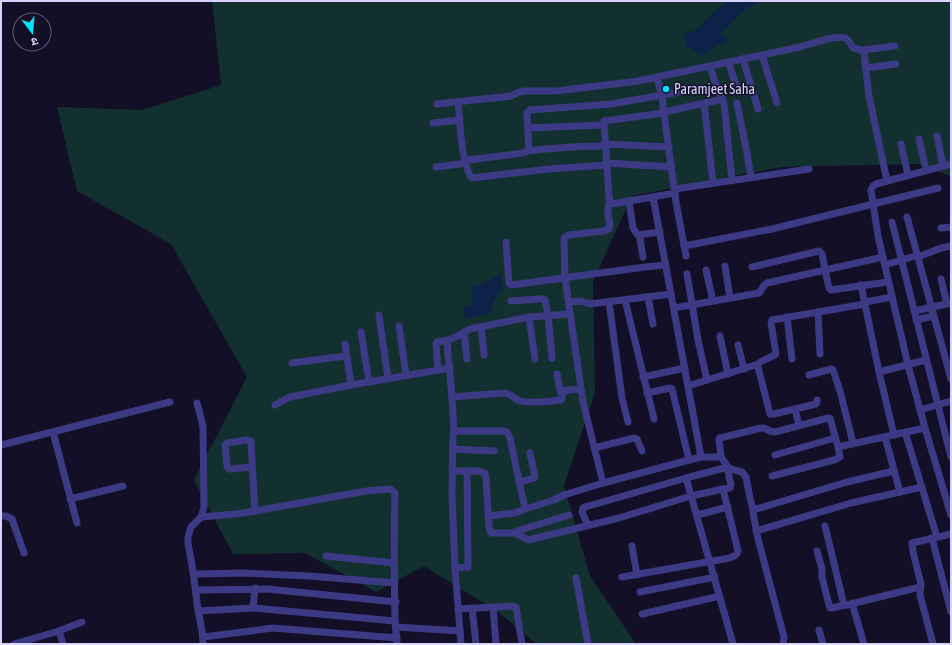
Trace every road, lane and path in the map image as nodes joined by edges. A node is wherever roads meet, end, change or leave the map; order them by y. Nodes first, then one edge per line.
1 (895, 46) dead end
2 (862, 50) junction
3 (762, 54) junction
4 (743, 59) junction
5 (728, 62) junction
6 (896, 64) dead end
7 (710, 66) junction
8 (866, 68) junction
9 (657, 77) junction
10 (702, 88) dead end
11 (738, 90) dead end
12 (662, 96) junction
13 (723, 99) junction
14 (458, 102) junction
15 (736, 102) dead end
16 (704, 103) junction
17 (777, 103) dead end
18 (437, 104) dead end
19 (758, 109) dead end
20 (664, 112) junction
21 (460, 120) junction
22 (433, 123) dead end
23 (604, 125) junction
24 (528, 128) junction
25 (937, 136) dead end
26 (918, 139) dead end
27 (901, 144) dead end
28 (605, 145) junction
29 (669, 147) junction
30 (527, 151) junction
31 (465, 160) junction
32 (606, 164) junction
33 (951, 164) edge
34 (943, 166) junction
35 (436, 167) dead end
36 (671, 167) junction
37 (809, 169) dead end
38 (926, 170) junction
39 (908, 175) junction
40 (751, 178) junction
41 (732, 180) junction
42 (887, 181) junction
43 (713, 183) junction
44 (938, 188) dead end
45 (675, 191) junction
46 (653, 196) junction
47 (629, 201) junction
48 (610, 203) junction
49 (874, 205) junction
50 (907, 217) dead end
51 (892, 222) dead end
52 (951, 227) edge
53 (941, 228) dead end
54 (660, 232) junction
55 (641, 235) junction
56 (506, 242) dead end
57 (684, 246) junction
58 (951, 246) edge
59 (686, 256) dead end
60 (918, 256) junction
61 (643, 257) dead end
62 (883, 257) junction
63 (901, 260) junction
64 (666, 265) junction
65 (885, 265) junction
66 (725, 266) dead end
67 (752, 267) dead end
68 (706, 270) dead end
69 (825, 270) junction
70 (687, 274) dead end
71 (565, 278) junction
72 (941, 279) dead end
73 (888, 282) junction
74 (861, 285) junction
75 (671, 294) junction
76 (648, 297) junction
77 (892, 297) junction
78 (730, 298) junction
79 (625, 300) junction
80 (511, 301) dead end
81 (713, 301) junction
82 (569, 302) junction
83 (608, 302) junction
84 (865, 303) junction
85 (692, 304) junction
86 (949, 304) edge
87 (674, 308) junction
88 (932, 308) junction
89 (914, 311) junction
90 (818, 312) junction
91 (570, 314) junction
92 (379, 315) dead end
93 (548, 315) junction
94 (934, 316) junction
95 (529, 317) junction
96 (787, 317) junction
97 (916, 320) junction
98 (653, 324) dead end
99 (399, 326) dead end
100 (481, 327) junction
101 (362, 332) dead end
102 (464, 332) junction
103 (720, 336) dead end
104 (448, 340) junction
105 (345, 344) dead end
106 (738, 344) dead end
107 (820, 354) dead end
108 (484, 355) dead end
109 (346, 356) junction
110 (552, 358) dead end
111 (467, 359) dead end
112 (535, 359) dead end
113 (792, 359) dead end
114 (926, 360) junction
115 (292, 363) dead end
116 (908, 365) junction
117 (756, 366) junction
118 (450, 368) junction
119 (685, 368) junction
120 (744, 369) junction
121 (438, 370) junction
122 (879, 372) junction
123 (557, 374) dead end
124 (728, 374) junction
125 (406, 375) junction
126 (809, 375) dead end
127 (643, 377) junction
128 (388, 379) junction
129 (951, 379) edge
130 (706, 380) junction
131 (369, 382) junction
132 (351, 385) junction
133 (688, 386) junction
134 (581, 389) junction
135 (562, 391) junction
136 (647, 393) junction
137 (452, 397) junction
138 (817, 400) dead end
139 (951, 401) edge
140 (170, 402) dead end
141 (197, 403) dead end
142 (275, 405) dead end
143 (938, 405) junction
144 (795, 409) junction
145 (920, 410) junction
146 (654, 419) dead end
147 (628, 422) dead end
148 (799, 425) junction
149 (925, 428) junction
150 (454, 431) junction
151 (53, 432) junction
152 (905, 432) junction
153 (894, 434) junction
154 (884, 437) junction
155 (835, 438) junction
156 (854, 443) junction
157 (1, 445) edge
158 (838, 447) junction
159 (594, 448) junction
160 (453, 449) junction
161 (494, 451) dead end
162 (642, 451) dead end
163 (530, 453) dead end
164 (774, 455) dead end
165 (701, 457) junction
166 (721, 457) junction
167 (951, 457) edge
168 (689, 460) junction
169 (252, 467) junction
170 (728, 467) junction
171 (452, 471) junction
172 (467, 471) junction
173 (894, 471) junction
174 (772, 476) dead end
175 (686, 478) junction
176 (520, 482) junction
177 (603, 483) junction
178 (123, 486) dead end
179 (922, 487) junction
180 (723, 489) junction
181 (900, 492) junction
182 (948, 495) edge
183 (691, 496) junction
184 (70, 499) junction
185 (728, 507) junction
186 (526, 509) junction
187 (753, 510) junction
188 (255, 511) junction
189 (951, 514) edge
190 (569, 515) dead end
191 (697, 515) junction
192 (1, 516) edge
193 (488, 516) junction
194 (201, 517) junction
195 (77, 523) dead end
196 (588, 525) junction
197 (825, 526) dead end
198 (756, 531) junction
199 (514, 532) junction
200 (951, 534) edge
201 (935, 537) junction
202 (632, 546) dead end
203 (817, 551) dead end
204 (24, 553) dead end
205 (326, 556) dead end
206 (710, 561) junction
207 (394, 563) junction
208 (455, 568) junction
209 (194, 574) junction
210 (636, 575) junction
211 (622, 577) dead end
212 (715, 577) junction
213 (576, 578) dead end
214 (395, 583) junction
215 (920, 587) junction
216 (254, 588) junction
217 (196, 590) junction
218 (640, 592) dead end
219 (720, 596) junction
220 (396, 602) junction
221 (849, 604) junction
222 (492, 607) junction
223 (253, 608) junction
224 (472, 608) junction
225 (458, 610) junction
226 (951, 610) edge
227 (198, 611) junction
228 (642, 614) dead end
229 (82, 622) dead end
230 (396, 624) junction
231 (819, 630) dead end
232 (59, 631) junction
233 (460, 631) junction
234 (203, 640) edge
235 (397, 641) edge
236 (14, 644) edge
237 (62, 644) edge
238 (461, 644) edge
239 (476, 644) edge
240 (496, 644) edge
241 (522, 644) edge
242 (588, 644) edge
243 (734, 644) edge
244 (783, 644) edge
245 (823, 644) edge
246 (864, 644) edge
247 (933, 644) edge

1 - 2 street
2 - 3 street
2 - 8 street
3 - 4 street
3 - 17 street
4 - 5 street
4 - 19 street
5 - 7 street
5 - 11 street
6 - 8 street
7 - 9 street
7 - 13 street
8 - 42 street
9 - 12 street
9 - 14 street
10 - 12 street
12 - 20 street
12 - 24 street
13 - 16 street
13 - 41 street
14 - 18 street
14 - 21 street
15 - 40 street
16 - 20 street
16 - 43 street
20 - 23 street
20 - 29 street
21 - 22 street
21 - 31 street
23 - 24 street
23 - 28 street
24 - 30 street
25 - 34 street
26 - 38 street
27 - 39 street
28 - 29 street
28 - 30 street
28 - 32 street
29 - 36 street
30 - 31 street
31 - 32 street
31 - 35 street
32 - 36 street
32 - 48 street
33 - 34 street
34 - 38 street
36 - 45 street
37 - 40 street
38 - 39 street
39 - 42 street
40 - 41 street
41 - 43 street
42 - 49 street
43 - 45 street
44 - 49 street
45 - 46 street
45 - 57 street
46 - 47 street
46 - 54 street
47 - 48 street
47 - 55 street
48 - 71 street
49 - 57 street
49 - 62 street
50 - 60 street
51 - 63 street
52 - 53 street
54 - 55 street
54 - 64 street
55 - 61 street
56 - 71 street
57 - 59 street
58 - 60 street
60 - 63 street
60 - 88 street
62 - 65 street
62 - 69 street
63 - 65 street
63 - 89 street
64 - 71 street
64 - 75 street
65 - 73 street
66 - 78 street
67 - 69 street
68 - 81 street
69 - 74 street
69 - 78 street
70 - 85 street
71 - 82 street
72 - 86 street
73 - 74 street
73 - 77 street
74 - 84 street
75 - 76 street
75 - 87 street
76 - 79 street
76 - 98 street
77 - 84 street
77 - 116 street
78 - 81 street
79 - 83 street
79 - 127 street
80 - 93 street
81 - 85 street
82 - 83 street
82 - 91 street
83 - 147 street
84 - 90 street
84 - 122 street
85 - 87 street
85 - 130 street
86 - 88 street
87 - 119 street
88 - 89 street
88 - 94 street
89 - 97 street
90 - 96 street
90 - 107 street
91 - 93 street
91 - 134 street
92 - 128 street
93 - 95 street
93 - 110 street
94 - 97 street
94 - 129 street
95 - 100 street
95 - 112 street
96 - 113 street
96 - 117 street
97 - 114 street
99 - 125 street
100 - 102 street
100 - 108 street
101 - 131 street
102 - 104 street
102 - 111 street
103 - 124 street
104 - 118 street
104 - 121 street
105 - 109 street
106 - 120 street
109 - 115 street
109 - 132 street
114 - 116 street
114 - 143 street
116 - 122 street
116 - 145 street
117 - 120 street
117 - 144 street
118 - 121 street
118 - 137 street
119 - 127 street
119 - 133 street
120 - 124 street
121 - 125 street
122 - 153 street
123 - 135 street
124 - 130 street
125 - 128 street
126 - 156 street
127 - 136 street
128 - 131 street
130 - 133 street
131 - 132 street
132 - 142 street
133 - 165 street
134 - 135 street
134 - 159 street
135 - 137 street
136 - 146 street
136 - 168 street
137 - 150 street
138 - 144 street
139 - 143 street
140 - 151 street
141 - 194 street
143 - 145 street
143 - 167 street
144 - 148 street
145 - 149 street
148 - 155 street
148 - 166 street
149 - 152 street
149 - 182 street
150 - 160 street
150 - 176 street
151 - 157 street
151 - 184 street
152 - 153 street
152 - 179 street
153 - 154 street
154 - 156 street
154 - 173 street
155 - 158 street
155 - 164 street
156 - 158 street
158 - 174 street
159 - 162 street
159 - 177 street
160 - 161 street
160 - 171 street
163 - 176 street
165 - 166 street
165 - 168 street
166 - 170 street
168 - 177 street
169 - 169 street
169 - 188 street
170 - 175 street
170 - 180 street
170 - 187 street
171 - 172 street
171 - 208 street
172 - 193 street
172 - 208 street
173 - 181 street
173 - 187 street
175 - 183 street
175 - 196 street
176 - 186 street
177 - 186 street
178 - 184 street
179 - 181 street
179 - 201 street
180 - 183 street
180 - 185 street
181 - 198 street
182 - 189 street
183 - 191 street
183 - 196 street
184 - 195 street
185 - 191 street
185 - 206 street
186 - 193 street
187 - 198 street
188 - 194 street
188 - 207 street
190 - 199 street
191 - 206 street
192 - 204 street
193 - 199 street
194 - 209 street
196 - 199 street
197 - 221 street
198 - 244 street
200 - 201 street
201 - 215 street
201 - 226 street
202 - 210 street
203 - 221 street
205 - 207 street
206 - 210 street
206 - 212 street
207 - 214 street
208 - 225 street
209 - 214 street
209 - 217 street
210 - 211 street
212 - 218 street
212 - 219 street
213 - 242 street
214 - 220 street
215 - 221 street
215 - 247 street
216 - 217 street
216 - 220 street
216 - 223 street
217 - 227 street
219 - 228 street
219 - 243 street
220 - 230 street
221 - 246 street
222 - 224 street
222 - 240 street
222 - 241 street
223 - 227 street
223 - 230 street
224 - 225 street
224 - 239 street
225 - 233 street
227 - 234 street
229 - 232 street
230 - 233 street
230 - 235 street
231 - 245 street
232 - 236 street
232 - 237 street
233 - 238 street
234 - 235 street

